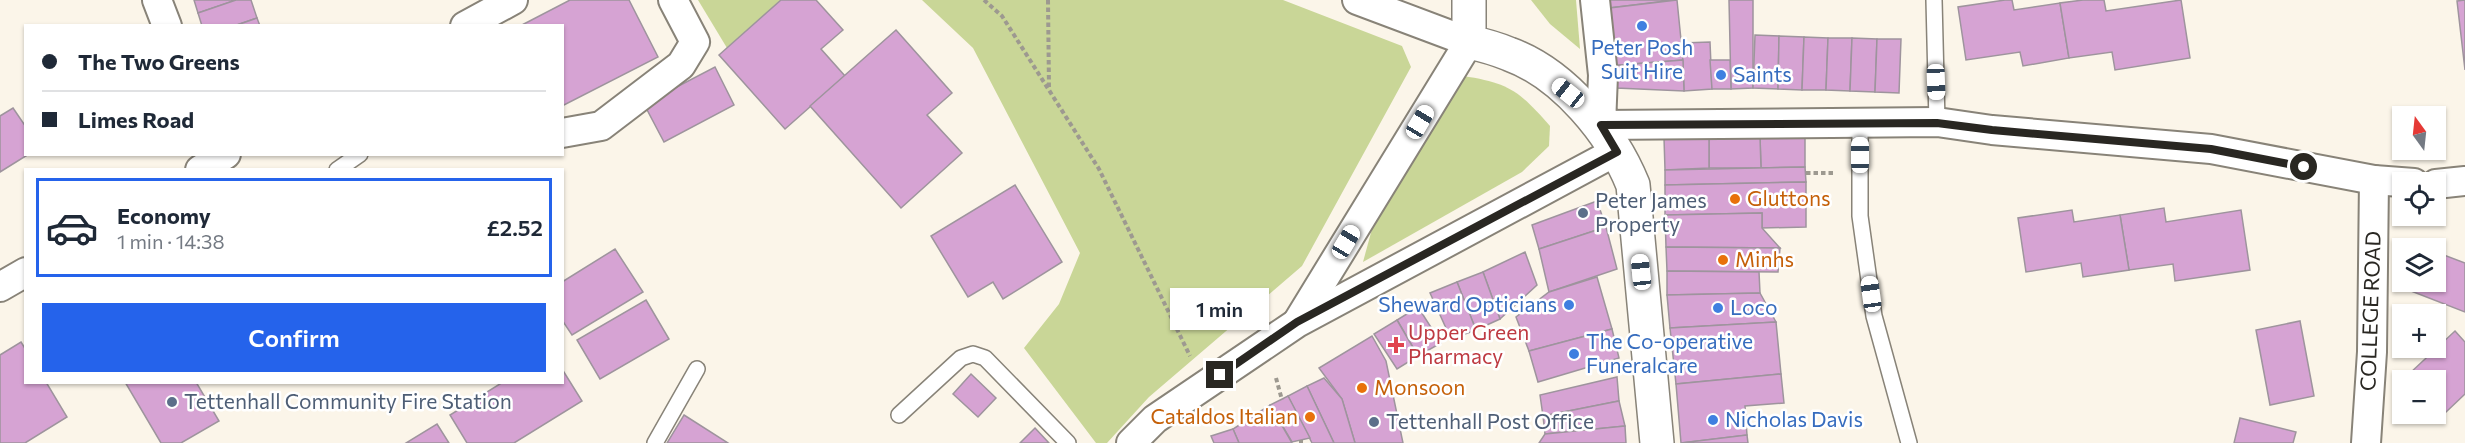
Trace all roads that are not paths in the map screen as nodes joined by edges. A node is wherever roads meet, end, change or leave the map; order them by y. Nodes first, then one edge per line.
1 (157, 0) edge
2 (513, 0) edge
3 (673, 0) edge
4 (1356, 0) edge
5 (1469, 0) edge
6 (1595, 0) edge
7 (1934, 0) edge
8 (166, 24) edge
9 (469, 24) edge
10 (1470, 42) junction
11 (1860, 121) junction
12 (1937, 123) junction
13 (564, 133) edge
14 (1609, 138) junction
15 (357, 156) edge
16 (341, 168) edge
17 (2374, 180) junction
18 (2392, 181) edge
19 (2465, 182) edge
20 (2446, 183) edge
21 (24, 273) edge
22 (0, 287) edge
23 (1297, 322) junction
24 (698, 369) dead end
25 (899, 415) dead end
26 (655, 443) edge
27 (1068, 443) edge
28 (1131, 443) edge
29 (1657, 443) edge
30 (1909, 443) edge
31 (2366, 443) edge

1 - 8 street
2 - 9 street
3 - 13 street
4 - 10 street
5 - 10 street
6 - 14 street
7 - 12 lane
10 - 14 street
10 - 23 street
11 - 12 street
11 - 14 street
11 - 30 lane
12 - 17 street
14 - 23 street
14 - 29 street
15 - 16 lane
17 - 18 street
17 - 31 street, COLLEGE ROAD
19 - 20 street
21 - 22 street
23 - 28 street
24 - 26 lane
25 - 27 lane

